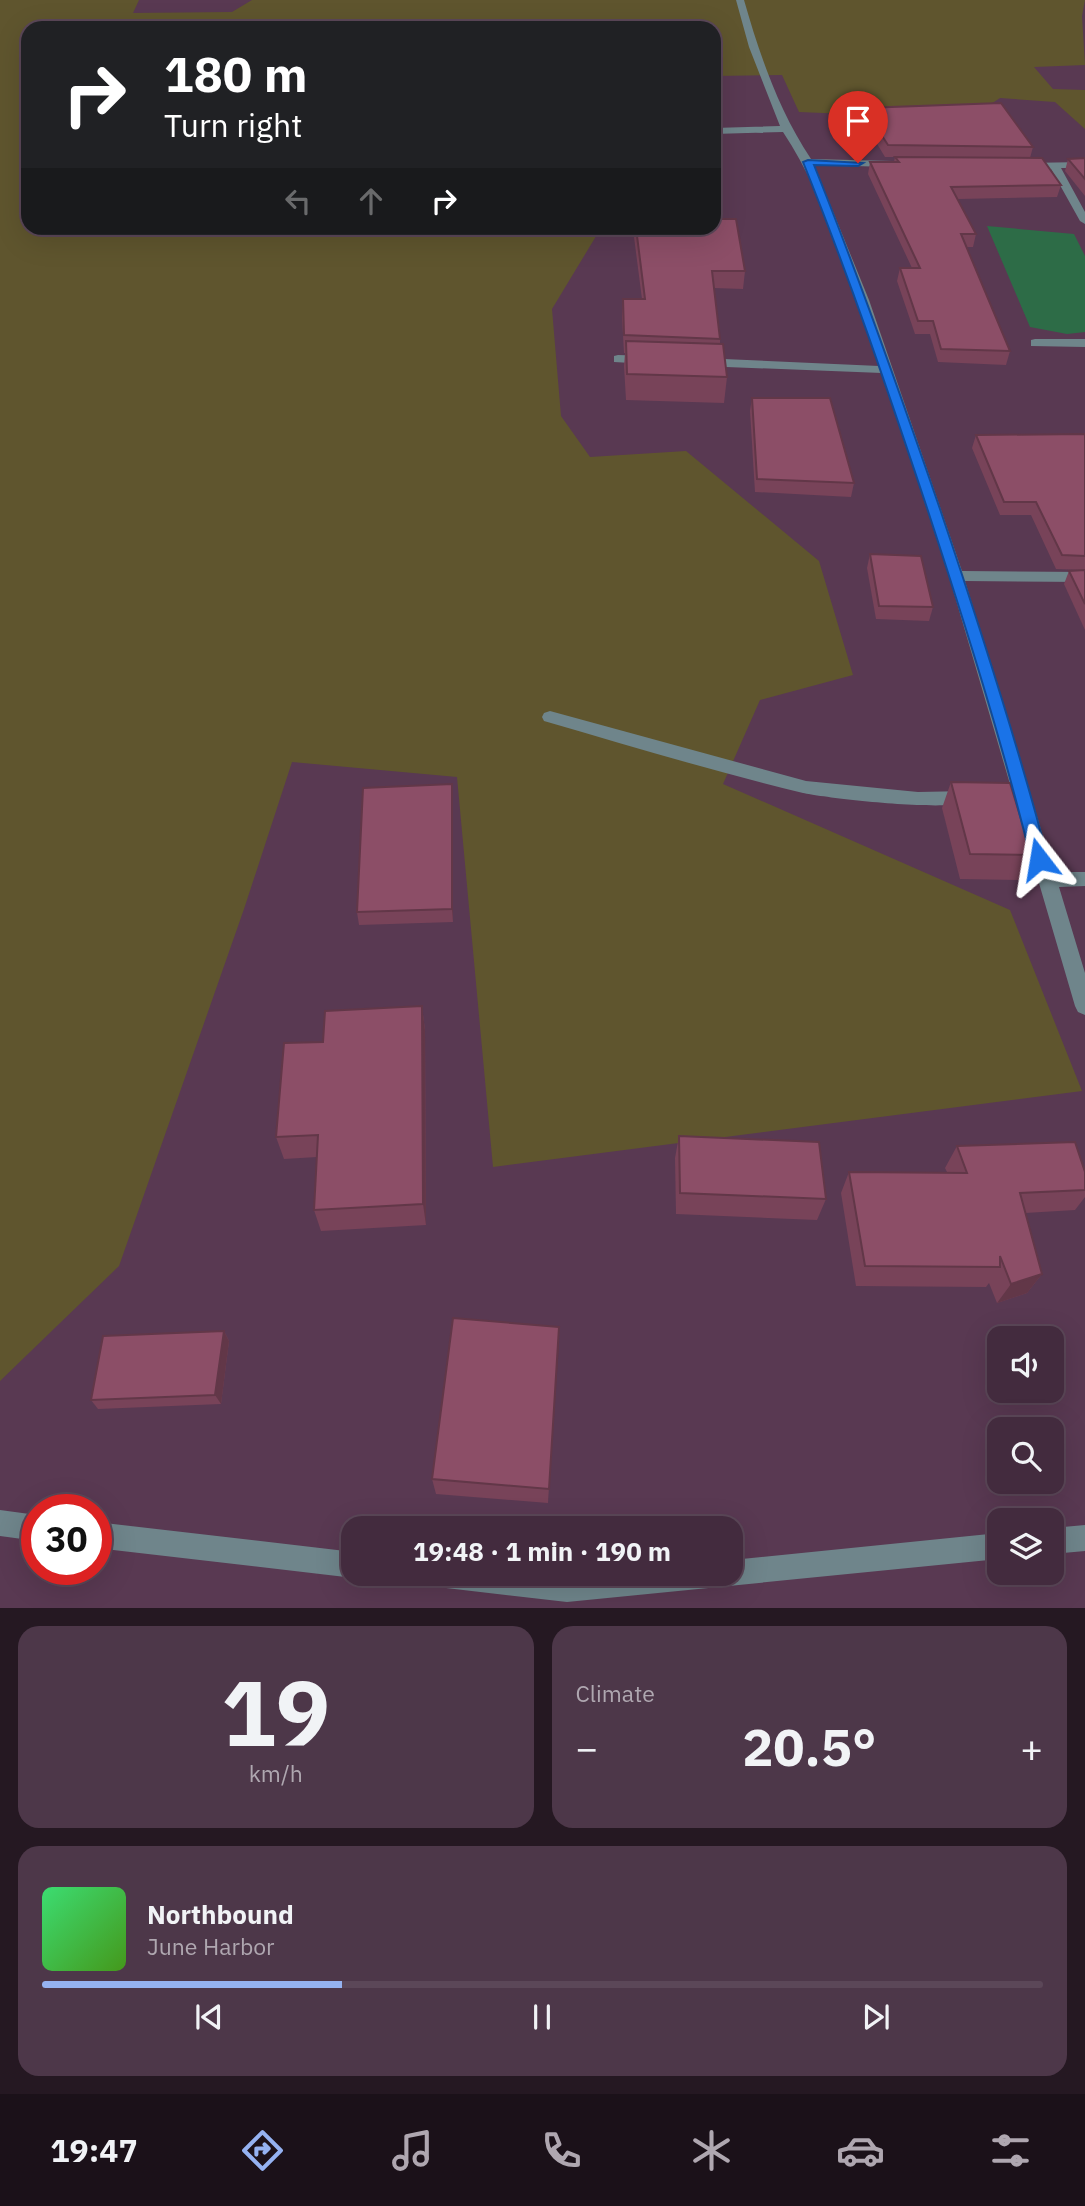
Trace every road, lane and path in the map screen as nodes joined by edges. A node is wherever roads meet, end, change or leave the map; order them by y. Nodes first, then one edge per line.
1 (740, 0) edge
2 (786, 129) junction
3 (721, 131) edge
4 (808, 162) junction
5 (902, 164) edge
6 (1085, 165) edge
7 (1009, 166) edge
8 (1054, 166) junction
9 (1085, 220) edge
10 (1085, 342) edge
11 (1035, 344) dead end
12 (618, 359) dead end
13 (659, 360) edge
14 (685, 362) edge
15 (887, 370) junction
16 (956, 576) junction
17 (1085, 577) edge
18 (550, 717) dead end
19 (1024, 796) junction
20 (1085, 879) edge
21 (1045, 880) junction
22 (1085, 1006) edge
23 (0, 1523) edge
24 (21, 1526) edge
25 (112, 1537) edge
26 (1085, 1538) edge
27 (1064, 1540) edge
28 (987, 1547) edge
29 (341, 1563) edge
30 (743, 1572) edge
31 (541, 1586) edge
32 (598, 1586) edge

1 - 2 street
2 - 3 street
2 - 4 street
4 - 5 street
4 - 15 street
6 - 8 street
7 - 8 street
8 - 9 street
10 - 11 street
12 - 13 street
14 - 15 street
15 - 16 street
16 - 17 street
16 - 19 street
18 - 19 street
19 - 21 street
20 - 21 street
21 - 22 street
23 - 24 street
25 - 29 street
26 - 27 street
28 - 30 street
31 - 32 street

